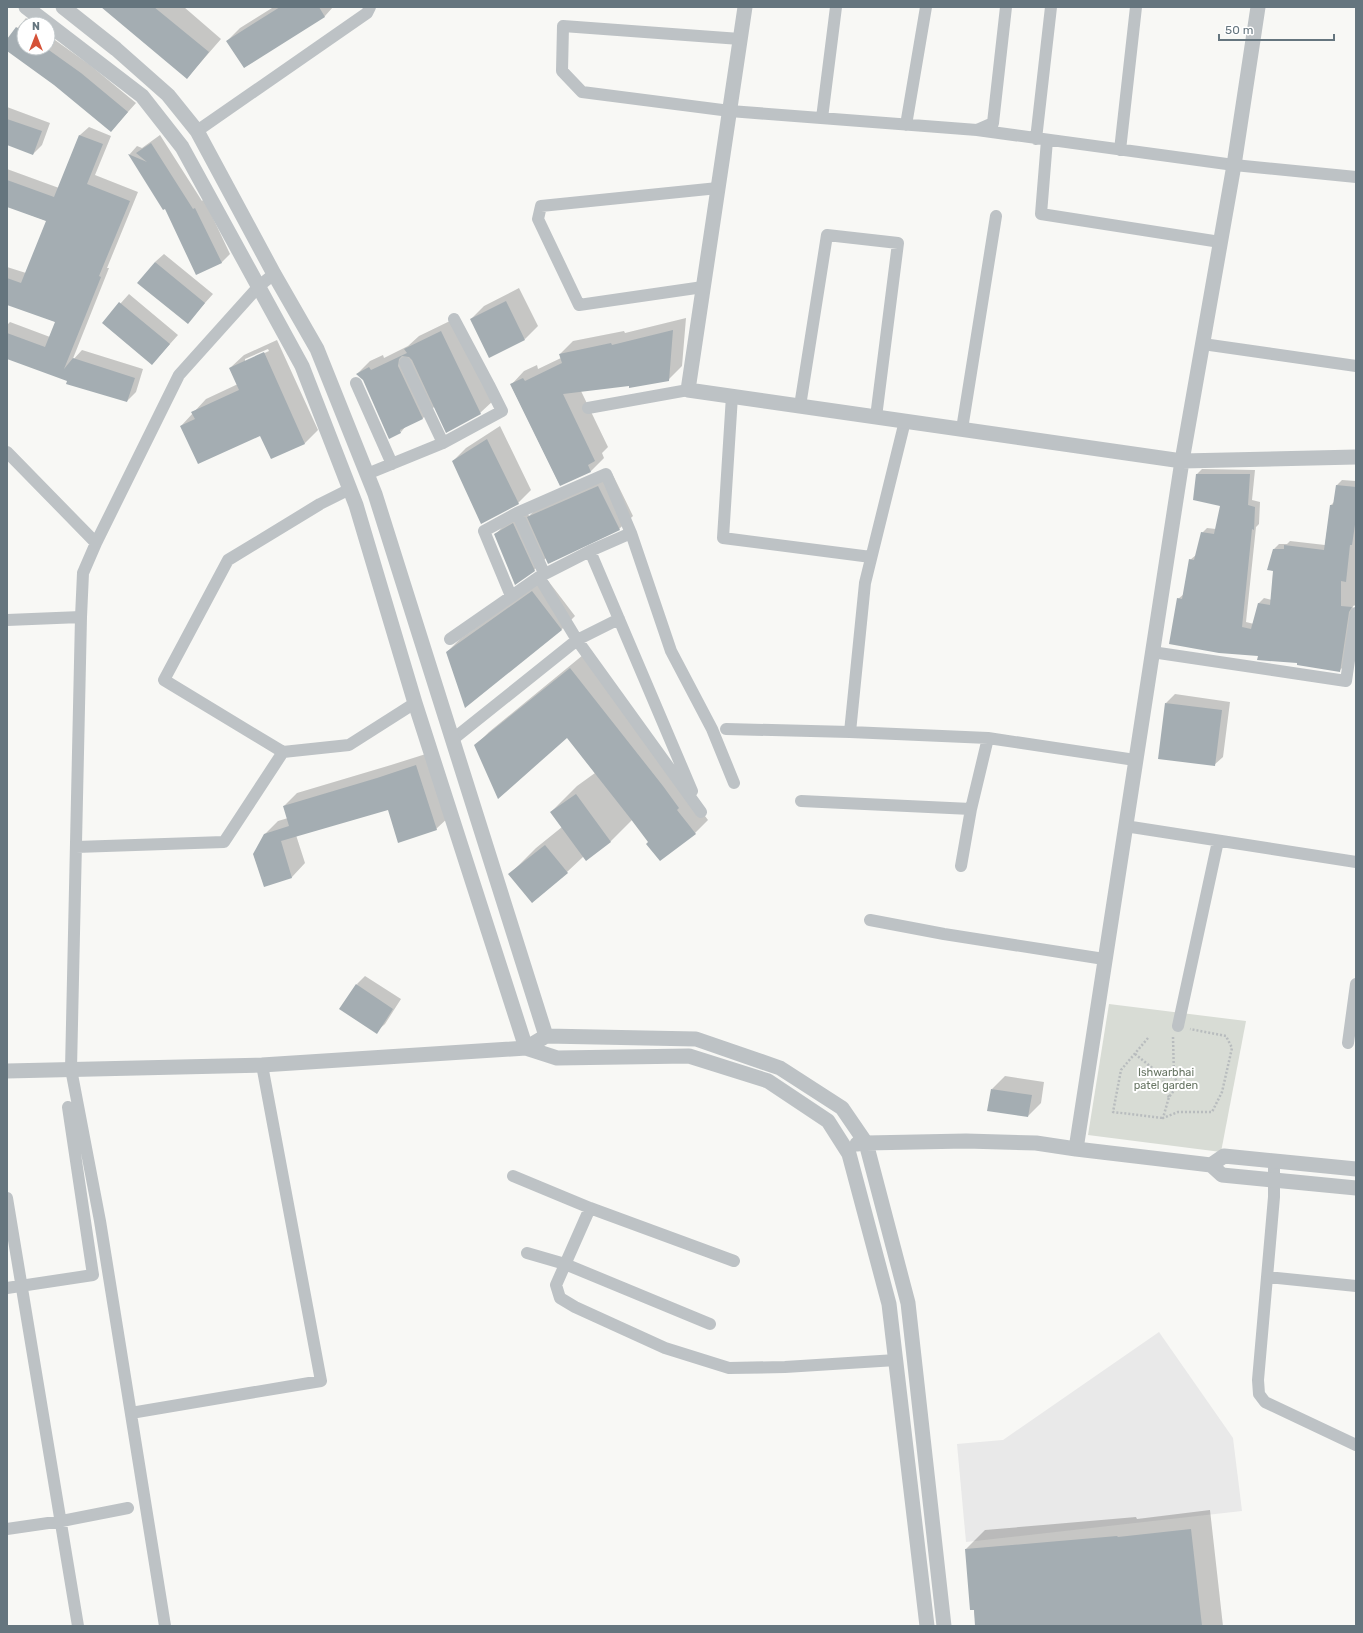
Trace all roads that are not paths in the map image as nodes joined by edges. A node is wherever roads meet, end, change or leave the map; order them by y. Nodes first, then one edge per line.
1 (26, 7) edge
2 (63, 7) edge
3 (745, 7) edge
4 (836, 7) edge
5 (926, 7) edge
6 (1006, 7) edge
7 (1051, 7) edge
8 (1136, 7) edge
9 (1258, 7) edge
10 (366, 9) edge
11 (740, 39) junction
12 (730, 111) junction
13 (822, 118) junction
14 (906, 125) junction
15 (977, 130) junction
16 (196, 131) junction
17 (1042, 139) junction
18 (1120, 150) junction
19 (1234, 165) junction
20 (1356, 177) edge
21 (718, 188) junction
22 (996, 216) dead end
23 (1220, 242) junction
24 (274, 274) junction
25 (259, 286) junction
26 (703, 287) junction
27 (454, 319) dead end
28 (1203, 344) junction
29 (405, 362) dead end
30 (1356, 366) edge
31 (356, 383) dead end
32 (688, 390) junction
33 (732, 396) junction
34 (800, 406) junction
35 (588, 408) dead end
36 (876, 417) junction
37 (905, 421) junction
38 (962, 429) junction
39 (443, 443) junction
40 (7, 452) edge
41 (1356, 458) edge
42 (1182, 461) junction
43 (392, 464) junction
44 (367, 474) junction
45 (350, 489) junction
46 (517, 513) junction
47 (630, 533) junction
48 (96, 543) junction
49 (590, 551) junction
50 (871, 557) junction
51 (541, 575) junction
52 (511, 596) junction
53 (1356, 613) edge
54 (81, 617) junction
55 (619, 619) junction
56 (7, 620) edge
57 (450, 639) dead end
58 (577, 640) junction
59 (1152, 652) junction
60 (415, 703) junction
61 (726, 729) dead end
62 (850, 732) junction
63 (988, 738) junction
64 (452, 740) junction
65 (283, 752) junction
66 (1135, 760) junction
67 (734, 783) dead end
68 (801, 801) dead end
69 (971, 809) junction
70 (1125, 826) junction
71 (1218, 840) junction
72 (76, 847) junction
73 (1356, 862) edge
74 (961, 866) dead end
75 (870, 920) dead end
76 (1104, 959) junction
77 (1356, 984) edge
78 (1178, 1026) road end
79 (546, 1036) junction
80 (1348, 1043) dead end
81 (526, 1048) junction
82 (262, 1065) junction
83 (71, 1069) junction
84 (7, 1071) edge
85 (68, 1107) dead end
86 (866, 1143) junction
87 (845, 1147) junction
88 (1076, 1149) junction
89 (1274, 1162) junction
90 (1211, 1165) junction
91 (1356, 1169) edge
92 (513, 1176) dead end
93 (1274, 1181) junction
94 (1356, 1188) edge
95 (7, 1198) edge
96 (590, 1208) junction
97 (527, 1253) dead end
98 (734, 1261) dead end
99 (565, 1264) junction
100 (1267, 1277) junction
101 (22, 1286) junction
102 (1356, 1286) edge
103 (7, 1288) edge
104 (710, 1324) dead end
105 (896, 1360) junction
106 (131, 1413) junction
107 (1356, 1445) edge
108 (128, 1508) dead end
109 (62, 1521) junction
110 (7, 1529) edge
111 (78, 1626) edge
112 (165, 1626) edge
113 (927, 1626) edge
114 (944, 1626) edge

1 - 25 street
2 - 16 street
3 - 11 street
4 - 13 street
5 - 14 street
6 - 15 street
7 - 17 street
8 - 18 street
9 - 19 street
10 - 16 street
11 - 12 street
11 - 12 street
12 - 13 street
12 - 21 street
13 - 14 street
14 - 15 street
15 - 17 street
16 - 24 street
17 - 18 street
17 - 23 street
18 - 19 street
19 - 20 street
19 - 23 street
21 - 26 street
21 - 26 street
22 - 38 street
23 - 28 street
24 - 25 street
24 - 44 street
25 - 45 street
25 - 48 street
26 - 32 street
27 - 39 street
28 - 30 street
28 - 42 street
29 - 39 street
31 - 43 street
32 - 33 street
32 - 35 street
33 - 34 street
33 - 50 street
34 - 36 street
34 - 36 street
36 - 37 street
37 - 38 street
37 - 50 street
38 - 42 street
39 - 43 street
40 - 48 street
41 - 42 street
42 - 59 street
43 - 44 street
44 - 64 street
45 - 60 street
45 - 65 street
46 - 47 street
46 - 51 street
46 - 52 street
47 - 49 street
47 - 67 street
48 - 54 street
49 - 51 street
49 - 55 street
50 - 62 street
51 - 52 street
51 - 58 street
52 - 57 street
53 - 59 street
54 - 56 street
54 - 72 street
55 - 58 street
55 - 58 street
58 - 64 street
59 - 66 street
60 - 65 street
60 - 81 street
61 - 62 street
62 - 63 street
63 - 66 street
63 - 69 street
64 - 79 street
65 - 72 street
66 - 70 street
68 - 69 street
69 - 74 street
70 - 71 street
70 - 76 street
71 - 73 street
71 - 78 street
72 - 83 street
75 - 76 street
76 - 88 street
77 - 80 street
79 - 81 street
79 - 86 street
81 - 82 street
81 - 87 street
82 - 83 street
82 - 106 street
83 - 84 street
83 - 106 street
85 - 101 street
86 - 87 street
86 - 88 street
86 - 114 street
87 - 105 street
88 - 90 street
89 - 90 street
89 - 91 street
89 - 93 street
90 - 93 street
92 - 96 street
93 - 94 street
93 - 100 street
95 - 101 street
96 - 98 street
96 - 99 street
97 - 99 street
99 - 104 street
99 - 105 street
100 - 102 street
100 - 107 street
101 - 103 street
101 - 109 street
105 - 113 street
106 - 112 street
108 - 109 street
109 - 110 street
109 - 111 street

